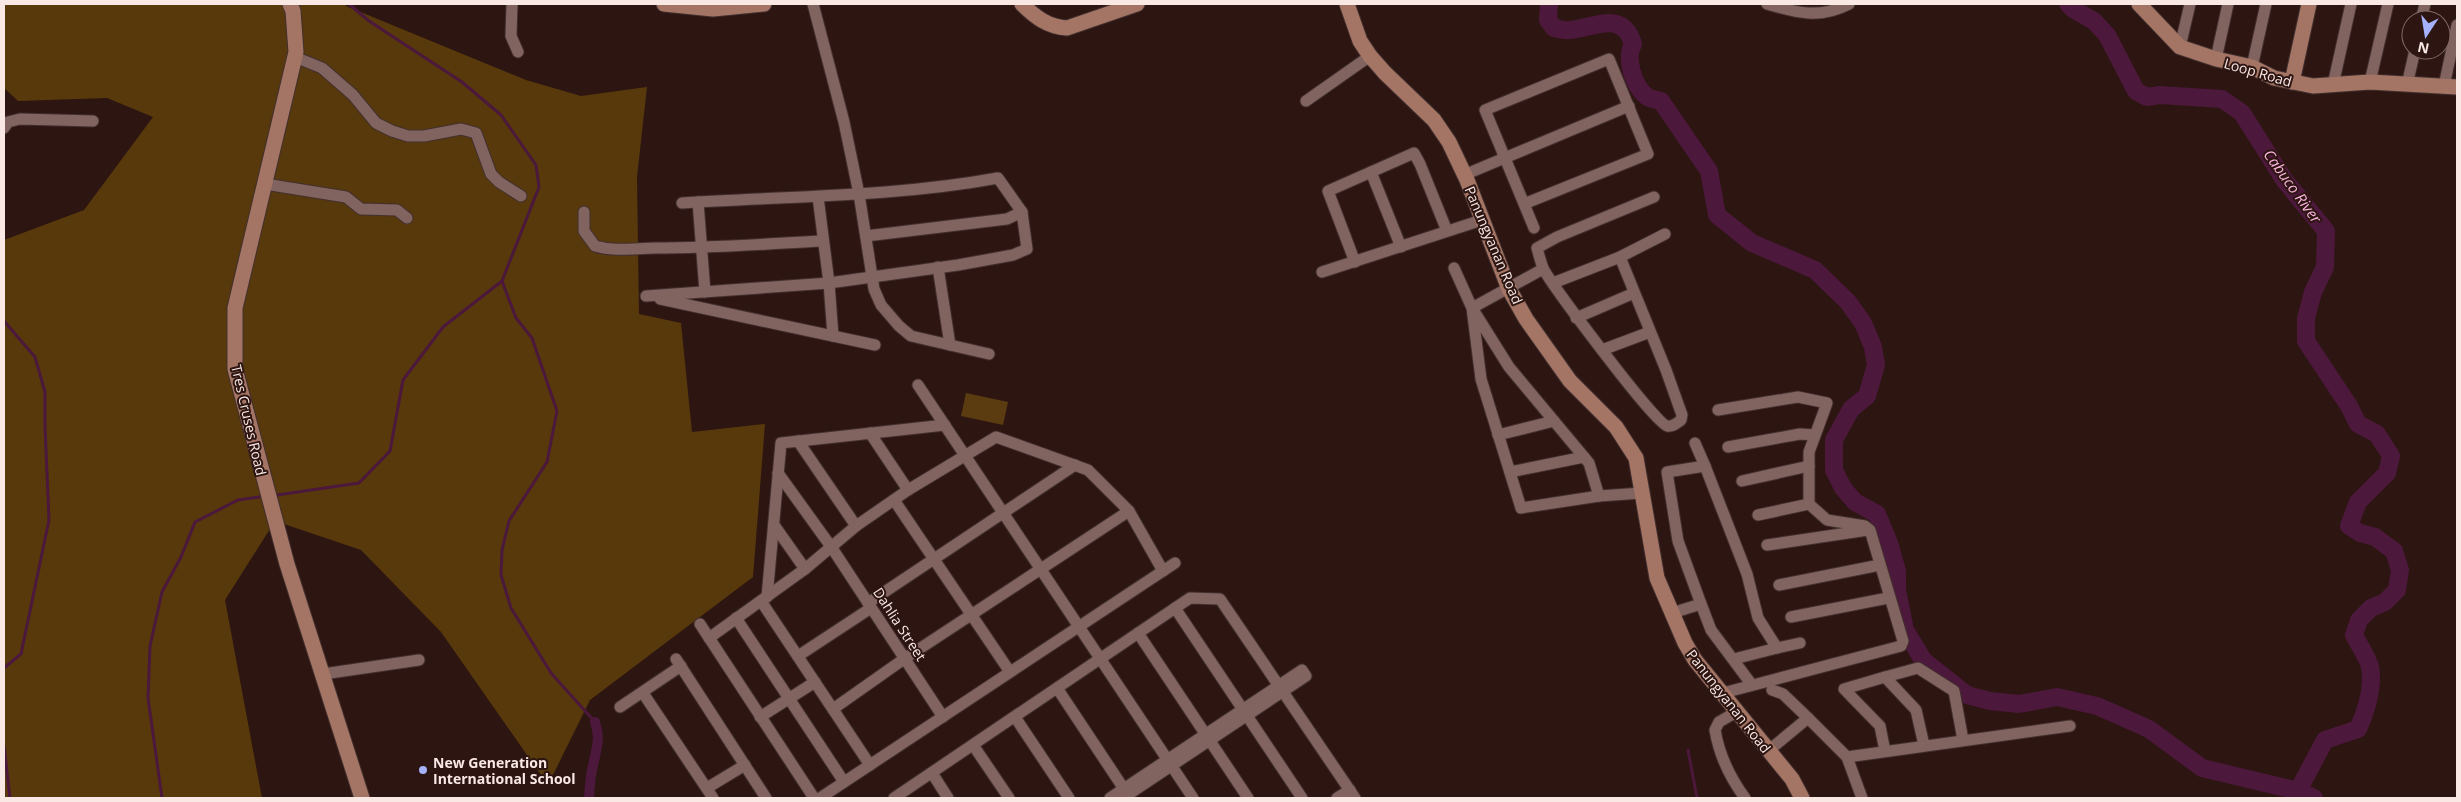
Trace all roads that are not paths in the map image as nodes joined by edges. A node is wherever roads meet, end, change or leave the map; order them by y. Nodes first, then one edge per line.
1 (290, 4) edge
2 (512, 4) edge
3 (664, 4) edge
4 (764, 4) edge
5 (813, 4) edge
6 (1022, 4) edge
7 (1138, 4) edge
8 (1347, 4) edge
9 (1767, 4) edge
10 (1849, 4) edge
11 (2190, 4) edge
12 (2228, 4) edge
13 (2266, 4) edge
14 (2309, 4) edge
15 (2350, 4) edge
16 (2388, 4) edge
17 (2146, 7) edge
18 (2457, 25) edge
19 (2180, 47) junction
20 (518, 52) dead end
21 (1370, 56) junction
22 (295, 57) junction
23 (2216, 60) junction
24 (2413, 60) edge
25 (2252, 66) junction
26 (2292, 82) junction
27 (2370, 82) junction
28 (2333, 85) junction
29 (2407, 85) junction
30 (2451, 87) edge
31 (1306, 101) dead end
32 (1629, 106) junction
33 (92, 121) dead end
34 (4, 128) edge
35 (1505, 158) junction
36 (1371, 172) junction
37 (1464, 175) junction
38 (264, 184) junction
39 (859, 194) junction
40 (521, 196) dead end
41 (818, 197) junction
42 (1654, 197) dead end
43 (698, 202) junction
44 (682, 203) dead end
45 (1524, 204) junction
46 (584, 212) dead end
47 (1022, 212) junction
48 (407, 218) dead end
49 (1482, 220) junction
50 (1534, 228) dead end
51 (1447, 231) junction
52 (1665, 234) dead end
53 (866, 236) junction
54 (822, 241) junction
55 (1401, 247) junction
56 (702, 249) junction
57 (1620, 257) junction
58 (1355, 262) junction
59 (938, 267) junction
60 (1454, 268) dead end
61 (1543, 269) junction
62 (1322, 272) dead end
63 (872, 277) junction
64 (829, 283) junction
65 (1553, 283) junction
66 (1509, 289) junction
67 (705, 292) junction
68 (1634, 293) junction
69 (1472, 308) junction
70 (1576, 318) junction
71 (1650, 332) junction
72 (833, 336) junction
73 (875, 345) dead end
74 (950, 345) junction
75 (1602, 350) junction
76 (989, 354) dead end
77 (918, 385) dead end
78 (1718, 410) dead end
79 (1554, 421) junction
80 (945, 425) junction
81 (870, 433) junction
82 (1498, 435) junction
83 (1815, 435) junction
84 (798, 441) junction
85 (1695, 443) dead end
86 (1728, 447) dead end
87 (964, 454) junction
88 (1584, 457) junction
89 (1075, 465) junction
90 (1705, 466) junction
91 (1809, 466) junction
92 (1510, 472) junction
93 (778, 473) junction
94 (1742, 481) dead end
95 (908, 490) junction
96 (1642, 493) junction
97 (1599, 496) junction
98 (894, 500) junction
99 (1809, 504) junction
100 (1129, 512) junction
101 (1004, 514) junction
102 (1758, 515) dead end
103 (774, 525) junction
104 (856, 526) junction
105 (1870, 530) junction
106 (1767, 546) dead end
107 (832, 548) junction
108 (934, 559) junction
109 (1176, 563) dead end
110 (1880, 564) junction
111 (806, 570) junction
112 (1042, 570) junction
113 (1163, 571) junction
114 (1779, 585) dead end
115 (1888, 598) junction
116 (764, 599) junction
117 (1701, 604) junction
118 (869, 606) junction
119 (1175, 608) junction
120 (1672, 613) junction
121 (972, 616) junction
122 (1791, 617) dead end
123 (736, 618) junction
124 (700, 624) dead end
125 (1079, 627) junction
126 (1138, 633) junction
127 (709, 638) junction
128 (1800, 643) dead end
129 (1777, 648) junction
130 (798, 656) junction
131 (904, 659) junction
132 (1100, 659) junction
133 (1734, 659) junction
134 (419, 660) dead end
135 (1010, 672) junction
136 (324, 674) junction
137 (1884, 677) junction
138 (815, 682) junction
139 (1752, 685) junction
140 (1057, 688) junction
141 (1282, 688) junction
142 (1772, 690) dead end
143 (643, 693) junction
144 (1723, 693) junction
145 (789, 698) junction
146 (620, 708) dead end
147 (833, 709) junction
148 (1738, 711) junction
149 (1245, 713) junction
150 (1015, 716) junction
151 (760, 717) junction
152 (943, 717) junction
153 (1808, 718) junction
154 (2070, 726) dead end
155 (1208, 737) junction
156 (1963, 740) junction
157 (973, 745) junction
158 (1924, 745) junction
159 (1768, 751) junction
160 (1885, 751) junction
161 (1847, 757) junction
162 (1170, 763) junction
163 (745, 765) junction
164 (870, 765) junction
165 (932, 773) junction
166 (844, 782) junction
167 (707, 788) junction
168 (1353, 794) edge
169 (1126, 795) edge
170 (362, 798) edge
171 (714, 798) edge
172 (766, 798) edge
173 (814, 798) edge
174 (820, 798) edge
175 (894, 798) edge
176 (948, 798) edge
177 (1009, 798) edge
178 (1070, 798) edge
179 (1110, 798) edge
180 (1193, 798) edge
181 (1248, 798) edge
182 (1302, 798) edge
183 (1337, 798) edge
184 (1745, 798) edge
185 (1802, 798) edge
186 (1862, 798) edge

1 - 22 street, Tres Cruses Road
2 - 20 street
3 - 4 street
5 - 39 street
6 - 7 street
8 - 21 street, Panungyanan Road
9 - 10 street
11 - 19 street
12 - 23 street
13 - 25 street
14 - 26 street
15 - 28 street
16 - 27 street
17 - 19 street, Loop Road
18 - 30 street
19 - 23 street, Loop Road
21 - 31 street
21 - 37 street, Panungyanan Road
22 - 38 street, Tres Cruses Road
22 - 40 street
23 - 25 street, Loop Road
24 - 29 street
25 - 26 street, Loop Road
26 - 28 street, Loop Road
27 - 28 street, Loop Road
27 - 29 street, Loop Road
29 - 30 street, Loop Road
32 - 35 street
32 - 35 street
32 - 45 street
33 - 34 street
35 - 37 street
35 - 45 street
36 - 51 street
36 - 55 street
36 - 58 street
37 - 49 street, Panungyanan Road
38 - 48 street
38 - 136 street, Tres Cruses Road
39 - 41 street
39 - 47 street
39 - 53 street
41 - 43 street
41 - 54 street
42 - 61 street
43 - 44 street
43 - 56 street
45 - 50 street
46 - 56 street
47 - 53 street
47 - 59 street
49 - 51 street
49 - 66 street, Panungyanan Road
51 - 55 street
52 - 57 street
53 - 63 street
54 - 56 street
54 - 64 street
55 - 58 street
56 - 67 street
57 - 65 street
57 - 68 street
58 - 62 street
59 - 63 street
59 - 74 street
60 - 69 street
61 - 65 street
61 - 66 street
63 - 64 street
63 - 74 street
64 - 67 street
64 - 72 street
65 - 70 street
66 - 69 street
66 - 96 street, Panungyanan Road
67 - 72 street
68 - 70 street
68 - 71 street
69 - 79 street
69 - 82 street
70 - 75 street
71 - 75 street
71 - 75 street
72 - 73 street
74 - 76 street
77 - 80 street
78 - 83 street
79 - 82 street
79 - 88 street
80 - 81 street
80 - 87 street
81 - 84 street
81 - 95 street
82 - 92 street
83 - 86 street
83 - 91 street
84 - 93 street
84 - 104 street
85 - 90 street
87 - 89 street
87 - 95 street
87 - 101 street
88 - 92 street
88 - 97 street
89 - 100 street
89 - 101 street
90 - 117 street
90 - 129 street
91 - 94 street
91 - 99 street
92 - 97 street
93 - 103 street
93 - 107 street, Dahlia Street
95 - 98 street
96 - 97 street
96 - 120 street, Panungyanan Road
98 - 104 street
98 - 108 street
99 - 102 street
99 - 105 street
100 - 112 street
100 - 113 street
101 - 108 street
101 - 112 street
103 - 111 street
103 - 116 street
104 - 107 street
105 - 106 street
105 - 110 street
107 - 111 street
107 - 118 street, Dahlia Street
108 - 118 street
108 - 121 street
109 - 113 street
110 - 114 street
110 - 115 street
111 - 116 street
112 - 121 street
112 - 125 street
113 - 125 street
115 - 122 street
115 - 139 street
116 - 123 street
116 - 130 street
117 - 120 street
117 - 133 street
118 - 130 street
118 - 131 street, Dahlia Street
119 - 126 street
119 - 141 street
119 - 149 street
120 - 144 street, Panungyanan Road
121 - 131 street
121 - 135 street
123 - 127 street
123 - 145 street
124 - 127 street
125 - 132 street
125 - 135 street
126 - 132 street
126 - 155 street
127 - 151 street
128 - 129 street
129 - 133 street
130 - 138 street
131 - 147 street
131 - 152 street, Dahlia Street
132 - 140 street
132 - 162 street
133 - 139 street
134 - 136 street
135 - 152 street
136 - 170 street, Tres Cruses Road
137 - 156 street
137 - 158 street
137 - 160 street
138 - 145 street
138 - 147 street
139 - 144 street
140 - 150 street
140 - 169 street
141 - 149 street
141 - 168 street
142 - 153 street
143 - 146 street
143 - 163 street
143 - 167 street
144 - 148 street, Panungyanan Road
145 - 151 street
145 - 166 street
147 - 164 street
148 - 159 street, Panungyanan Road
148 - 184 street
149 - 155 street
149 - 182 street
150 - 157 street
150 - 178 street
151 - 173 street
152 - 164 street
153 - 159 street
153 - 161 street
154 - 156 street
155 - 162 street
155 - 181 street
156 - 158 street
157 - 165 street
157 - 177 street
158 - 160 street
159 - 185 street, Panungyanan Road
160 - 161 street
161 - 186 street
162 - 169 street
162 - 180 street
163 - 167 street
163 - 172 street
164 - 166 street
165 - 175 street
165 - 176 street
166 - 174 street
167 - 171 street
168 - 183 street
169 - 179 street

